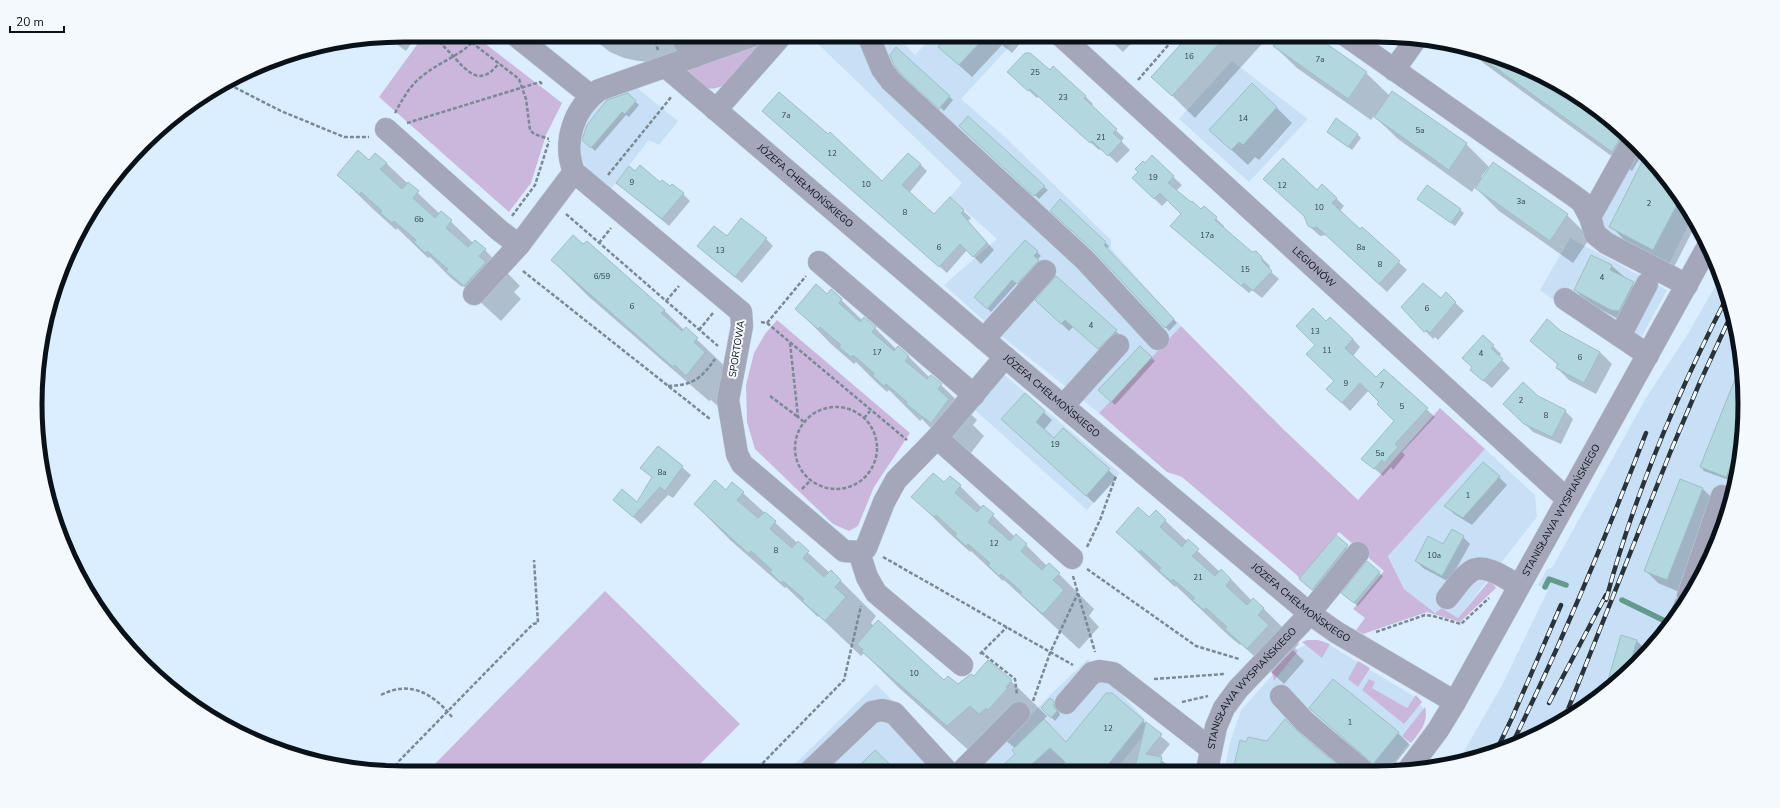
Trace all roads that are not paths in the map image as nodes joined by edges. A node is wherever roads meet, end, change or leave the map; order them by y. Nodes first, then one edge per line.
1 (524, 42) edge
2 (684, 42) edge
3 (736, 42) edge
4 (776, 42) edge
5 (871, 42) edge
6 (1067, 42) edge
7 (1355, 42) edge
8 (1412, 44) edge
9 (694, 57) junction
10 (666, 67) junction
11 (1394, 70) junction
12 (591, 96) junction
13 (716, 110) junction
14 (376, 136) road end
15 (1630, 146) edge
16 (574, 172) junction
17 (1590, 217) junction
18 (513, 252) junction
19 (1705, 252) edge
20 (819, 262) road end
21 (1045, 271) dead end
22 (1647, 284) dead end
23 (1687, 285) junction
24 (474, 294) dead end
25 (1565, 299) dead end
26 (1620, 336) junction
27 (984, 339) junction
28 (1158, 339) dead end
29 (1118, 345) dead end
30 (1648, 355) junction
31 (1005, 357) junction
32 (974, 395) junction
33 (1063, 406) junction
34 (930, 446) junction
35 (1726, 497) edge
36 (1567, 499) junction
37 (863, 550) junction
38 (1358, 554) dead end
39 (1075, 560) road end
40 (1695, 576) edge
41 (1519, 586) junction
42 (1447, 598) dead end
43 (1309, 613) junction
44 (962, 665) road end
45 (1281, 696) dead end
46 (1454, 702) junction
47 (1066, 703) dead end
48 (1019, 713) road end
49 (1211, 749) junction
50 (1413, 764) edge
51 (815, 766) edge
52 (942, 766) edge
53 (967, 766) edge
54 (1208, 766) edge
55 (1357, 766) edge

1 - 12 street
2 - 9 street
3 - 9 street
4 - 13 street
5 - 28 street
6 - 36 street, LEGIONÓW
7 - 11 street
8 - 11 street
9 - 10 street
10 - 12 street
10 - 13 street, JÓZEFA CHEŁMOŃSKIEGO
11 - 17 street
12 - 16 street
13 - 27 street, JÓZEFA CHEŁMOŃSKIEGO
14 - 18 street
15 - 17 street
16 - 18 street
16 - 37 street, SPORTOWA
17 - 23 street
18 - 24 street
19 - 23 street, STANISŁAWA WYSPIAŃSKIEGO
20 - 32 street
21 - 27 street
22 - 26 street
23 - 30 street, STANISŁAWA WYSPIAŃSKIEGO
25 - 26 street
26 - 30 street
27 - 31 street, JÓZEFA CHEŁMOŃSKIEGO
29 - 33 street
30 - 36 street, STANISŁAWA WYSPIAŃSKIEGO
31 - 32 street
31 - 33 street, JÓZEFA CHEŁMOŃSKIEGO
32 - 34 street
33 - 43 street, JÓZEFA CHEŁMOŃSKIEGO
34 - 37 street
34 - 39 street
35 - 40 street
36 - 41 street, STANISŁAWA WYSPIAŃSKIEGO
37 - 44 street
38 - 43 street, STANISŁAWA WYSPIAŃSKIEGO
41 - 42 street
41 - 46 street, STANISŁAWA WYSPIAŃSKIEGO
43 - 46 street, JÓZEFA CHEŁMOŃSKIEGO
43 - 49 street, STANISŁAWA WYSPIAŃSKIEGO
45 - 55 street
46 - 50 street, STANISŁAWA WYSPIAŃSKIEGO
47 - 49 street
48 - 53 street
49 - 54 street, STANISŁAWA WYSPIAŃSKIEGO
51 - 52 street

